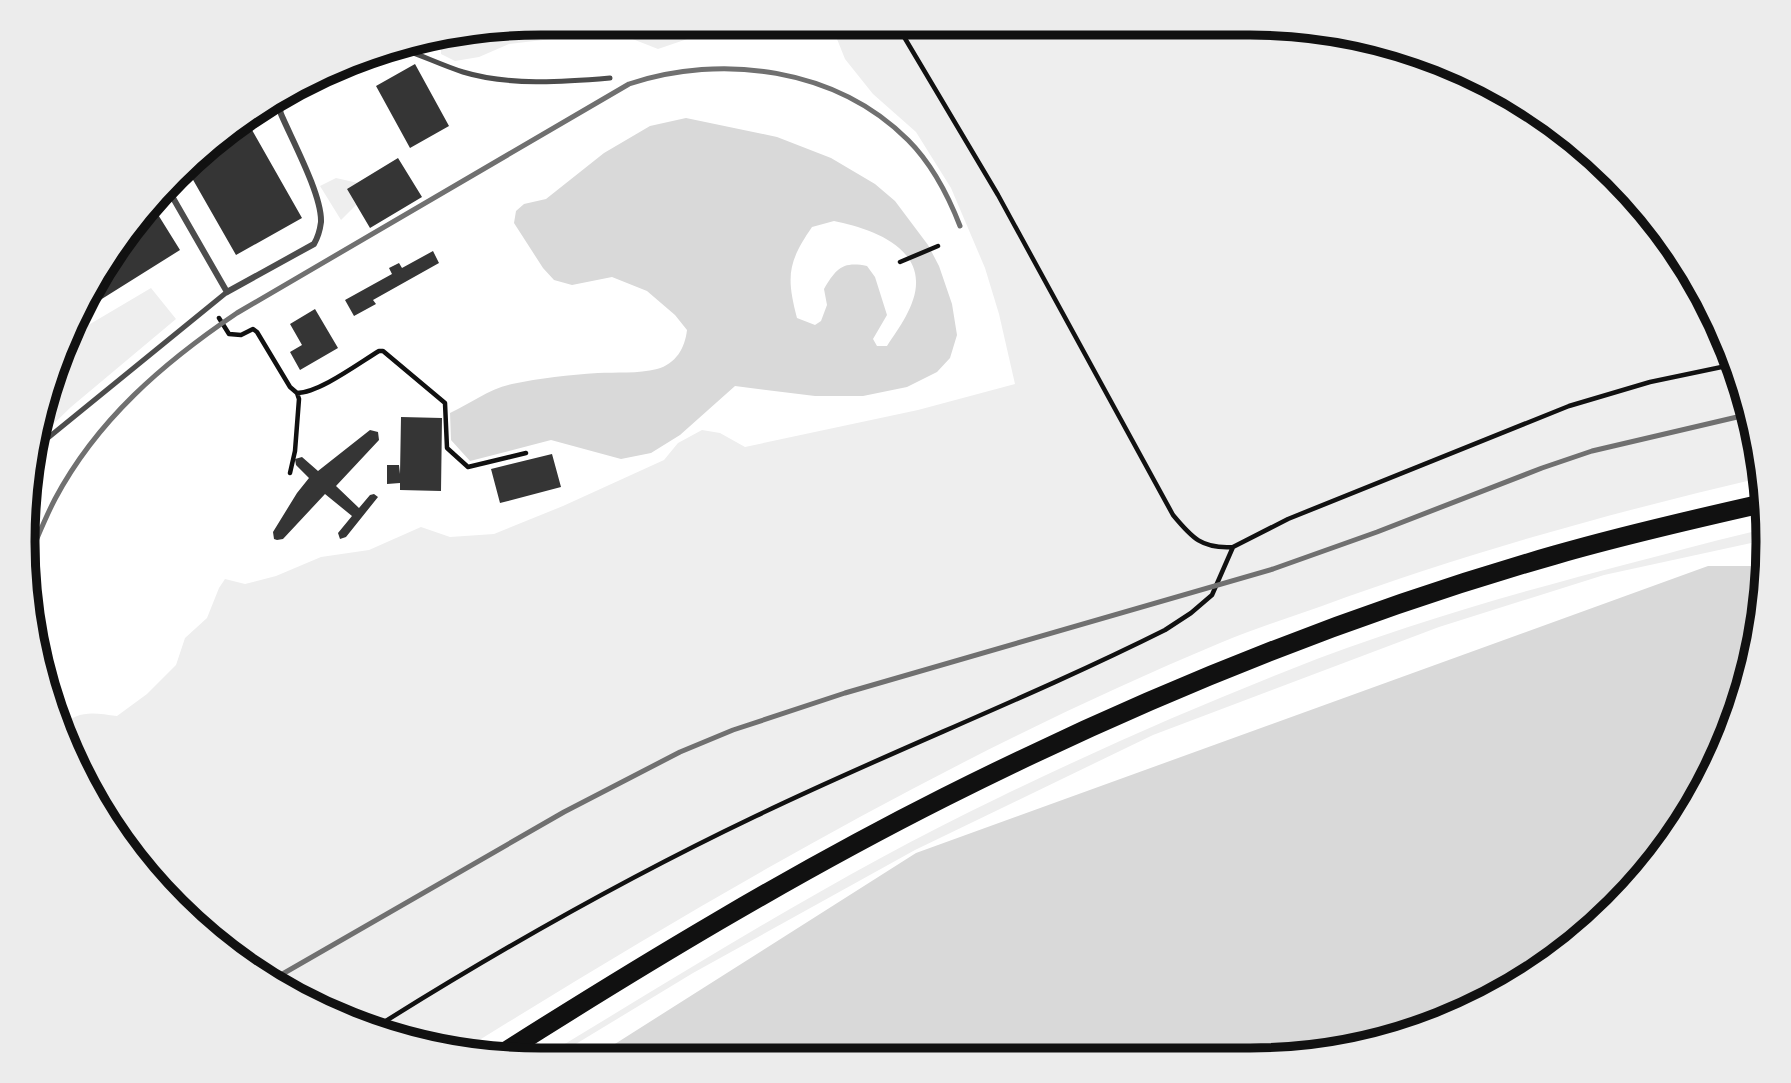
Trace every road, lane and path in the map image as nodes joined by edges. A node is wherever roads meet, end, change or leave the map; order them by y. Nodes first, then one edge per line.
1 (903, 35) edge
2 (410, 52) edge
3 (610, 78) dead end
4 (280, 108) edge
5 (172, 196) edge
6 (939, 246) dead end
7 (900, 262) dead end
8 (227, 292) junction
9 (1724, 366) edge
10 (297, 393) junction
11 (46, 440) edge
12 (526, 453) dead end
13 (290, 473) dead end
14 (1755, 506) edge
15 (1233, 547) junction
16 (383, 1022) edge
17 (512, 1047) edge

1 - 15 path
2 - 3 lane
4 - 8 street
5 - 8 street
6 - 7 path
8 - 10 path
8 - 11 lane
9 - 15 path
10 - 12 path
10 - 13 path
14 - 17 highway
15 - 16 path

